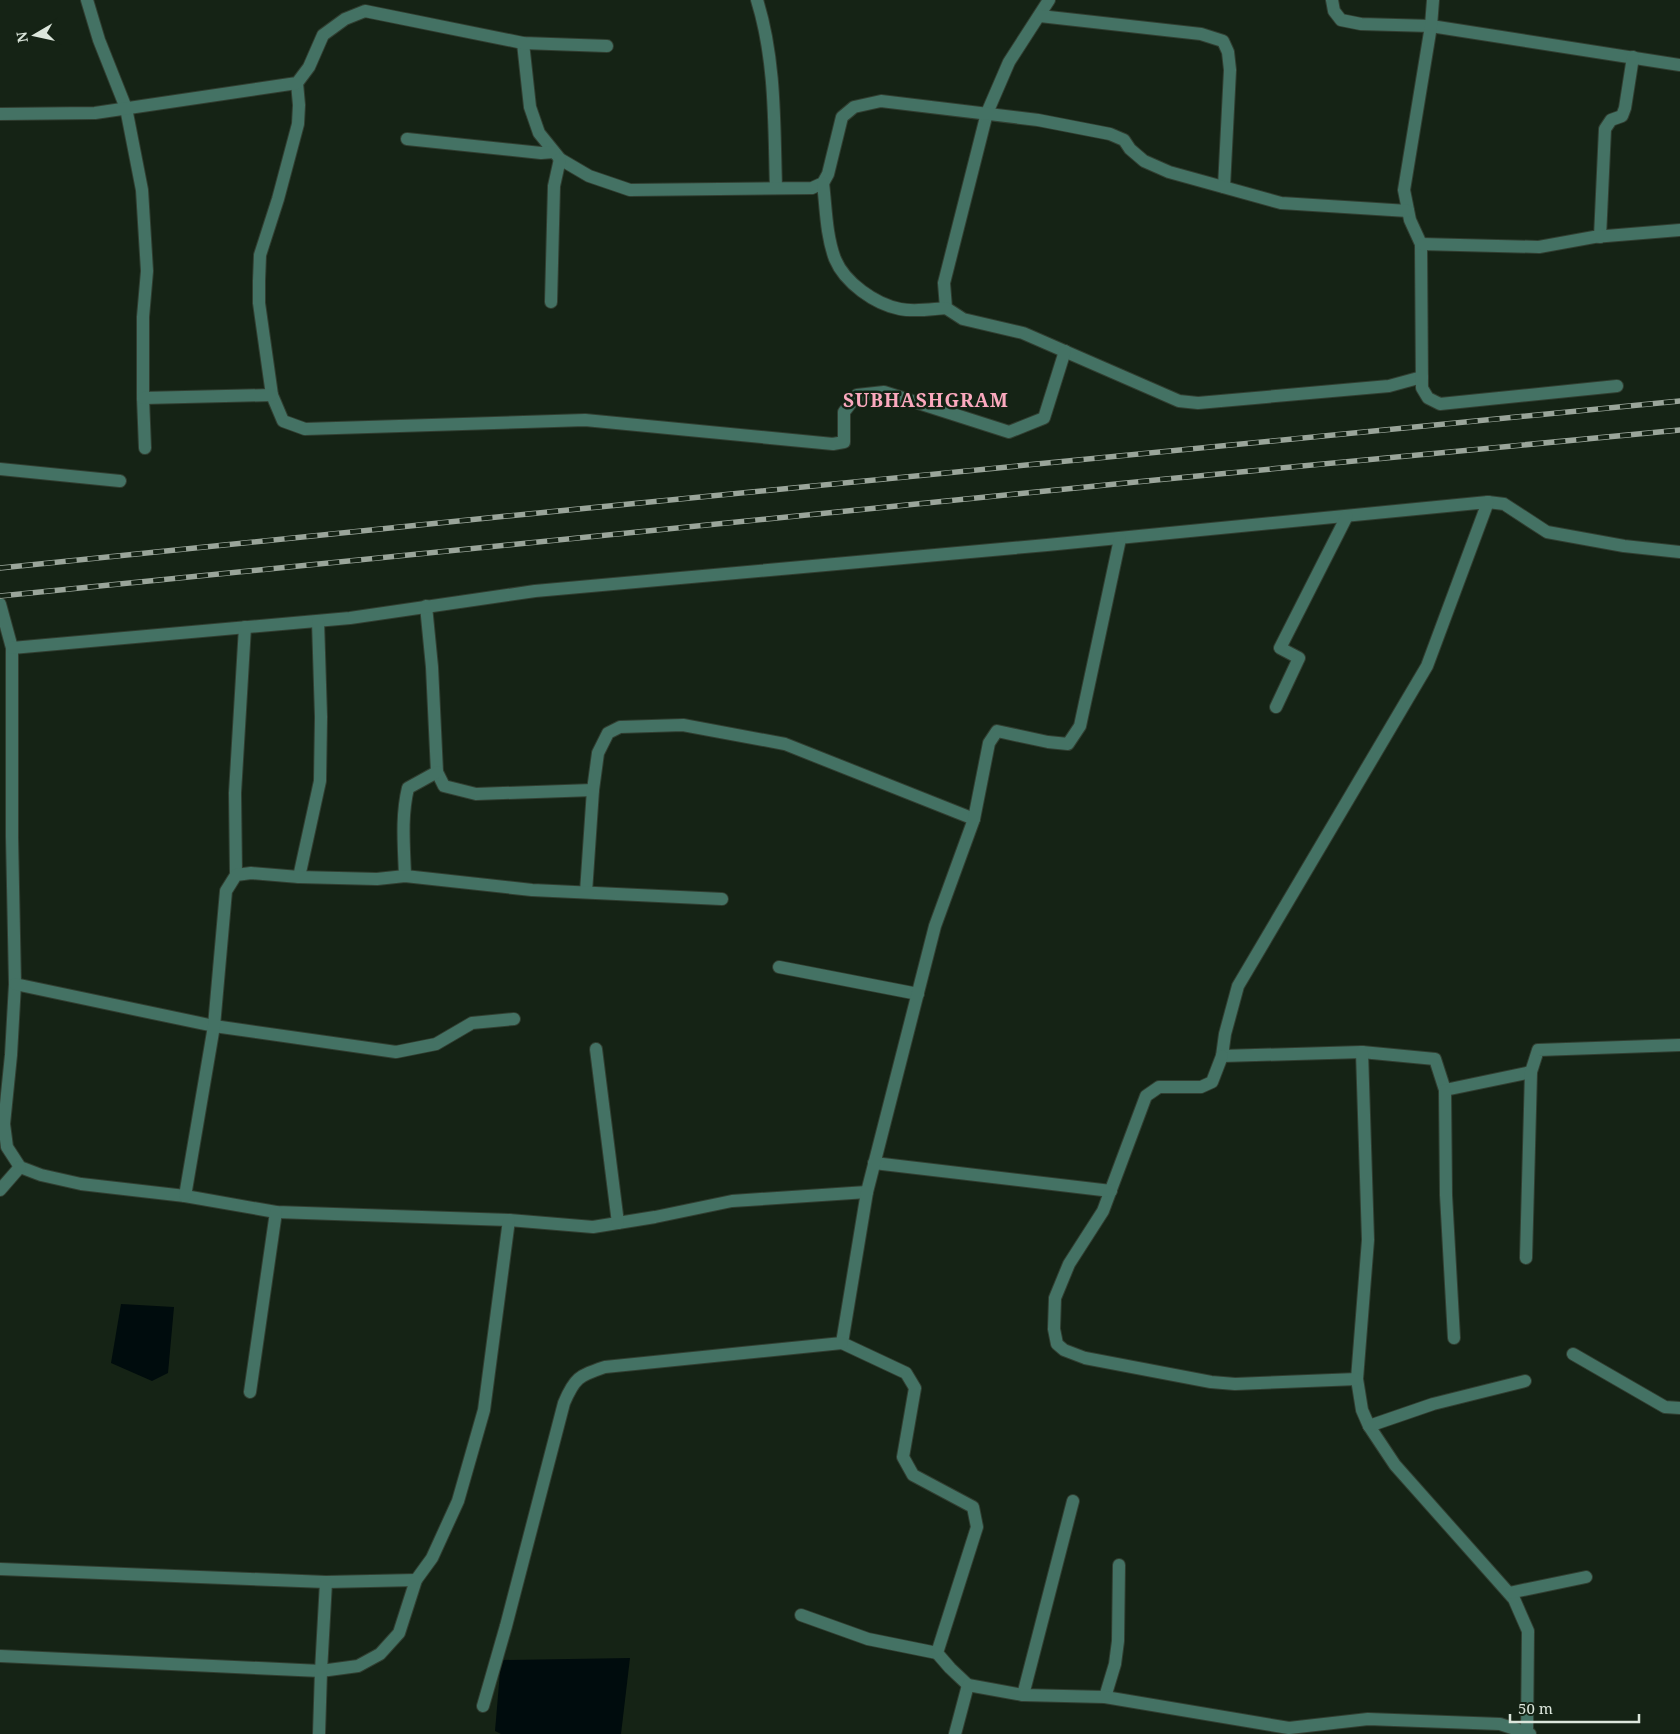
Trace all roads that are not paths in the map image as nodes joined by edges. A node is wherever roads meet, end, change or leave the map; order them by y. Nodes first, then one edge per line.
1 (87, 0) edge
2 (757, 0) edge
3 (1049, 0) edge
4 (1332, 0) edge
5 (1433, 0) edge
6 (366, 6) edge
7 (1040, 16) junction
8 (1431, 26) junction
9 (523, 43) junction
10 (607, 46) dead end
11 (1633, 57) junction
12 (1680, 65) edge
13 (298, 83) junction
14 (126, 108) junction
15 (987, 113) junction
16 (0, 114) edge
17 (407, 139) dead end
18 (557, 155) junction
19 (823, 183) junction
20 (1224, 187) junction
21 (776, 188) junction
22 (1408, 211) junction
23 (1680, 230) edge
24 (1600, 237) junction
25 (1421, 244) junction
26 (551, 302) dead end
27 (946, 308) junction
28 (1065, 351) junction
29 (1422, 377) junction
30 (1617, 386) dead end
31 (272, 395) junction
32 (143, 398) junction
33 (145, 448) dead end
34 (0, 469) edge
35 (120, 481) dead end
36 (1488, 502) junction
37 (1347, 516) junction
38 (1120, 538) junction
39 (1680, 552) edge
40 (0, 604) edge
41 (426, 606) junction
42 (318, 621) junction
43 (245, 627) junction
44 (12, 648) junction
45 (1276, 707) dead end
46 (437, 772) junction
47 (592, 790) junction
48 (974, 819) junction
49 (6, 837) edge
50 (236, 875) junction
51 (405, 876) junction
52 (299, 877) junction
53 (586, 892) junction
54 (722, 899) dead end
55 (779, 967) dead end
56 (15, 984) junction
57 (918, 994) junction
58 (514, 1019) dead end
59 (214, 1026) junction
60 (1680, 1045) edge
61 (596, 1049) dead end
62 (1362, 1052) junction
63 (5, 1054) edge
64 (1222, 1056) junction
65 (1531, 1072) junction
66 (1445, 1090) junction
67 (874, 1163) junction
68 (20, 1167) junction
69 (0, 1190) edge
70 (1111, 1191) junction
71 (867, 1192) junction
72 (185, 1196) junction
73 (276, 1212) junction
74 (509, 1220) junction
75 (618, 1223) junction
76 (1526, 1258) dead end
77 (1454, 1338) dead end
78 (842, 1343) junction
79 (1573, 1354) dead end
80 (1357, 1379) junction
81 (1525, 1382) dead end
82 (250, 1392) dead end
83 (1680, 1408) edge
84 (1369, 1426) junction
85 (1073, 1501) dead end
86 (1119, 1565) dead end
87 (0, 1569) edge
88 (1586, 1577) dead end
89 (416, 1580) junction
90 (326, 1582) junction
91 (1509, 1593) junction
92 (801, 1615) dead end
93 (937, 1653) junction
94 (0, 1656) edge
95 (320, 1671) junction
96 (968, 1685) junction
97 (1023, 1695) junction
98 (1105, 1697) junction
99 (483, 1706) dead end
100 (1529, 1733) edge
101 (319, 1734) edge
102 (955, 1734) edge

1 - 14 street
2 - 21 street
3 - 7 street
4 - 8 street
5 - 8 street
6 - 9 street
6 - 13 street
7 - 15 street
7 - 20 street
8 - 11 street
8 - 22 street
9 - 10 street
9 - 18 street
11 - 12 street
11 - 24 street
13 - 14 street
13 - 31 street
14 - 16 street
14 - 32 street
15 - 19 street
15 - 20 street
15 - 27 street
17 - 18 street
18 - 21 street
18 - 26 street
19 - 21 street
19 - 27 street
20 - 22 street
22 - 25 street
23 - 24 street
24 - 25 street
25 - 29 street
27 - 28 street
28 - 29 street
28 - 31 street
29 - 30 street
31 - 32 street
32 - 33 street
34 - 35 street
36 - 37 street
36 - 39 street
36 - 64 street
37 - 38 street
37 - 45 street
38 - 41 street
38 - 48 street
40 - 44 street
41 - 42 street
41 - 46 street
42 - 43 street
42 - 52 street
43 - 44 street
43 - 50 street
44 - 49 street
46 - 47 street
46 - 51 street
47 - 48 street
47 - 53 street
48 - 57 street
49 - 56 street
50 - 52 street
50 - 59 street
51 - 52 street
51 - 53 street
53 - 54 street
55 - 57 street
56 - 59 street
56 - 63 street
57 - 67 street
58 - 59 street
59 - 72 street
60 - 65 street
61 - 75 street
62 - 64 street
62 - 66 street
62 - 80 street
63 - 68 street
64 - 70 street
65 - 66 street
65 - 76 street
66 - 77 street
67 - 70 street
67 - 71 street
68 - 69 street
68 - 72 street
70 - 80 street
71 - 75 street
71 - 78 street
72 - 73 street
73 - 74 street
73 - 82 street
74 - 75 street
74 - 89 street
78 - 93 street
78 - 99 street
79 - 83 street
80 - 84 street
81 - 84 street
84 - 91 street
85 - 97 street
86 - 98 street
87 - 90 street
88 - 91 street
89 - 90 street
89 - 95 street
90 - 95 street
91 - 100 street
92 - 93 street
93 - 96 street
94 - 95 street
95 - 101 street
96 - 97 street
96 - 102 street
97 - 98 street
98 - 100 street

